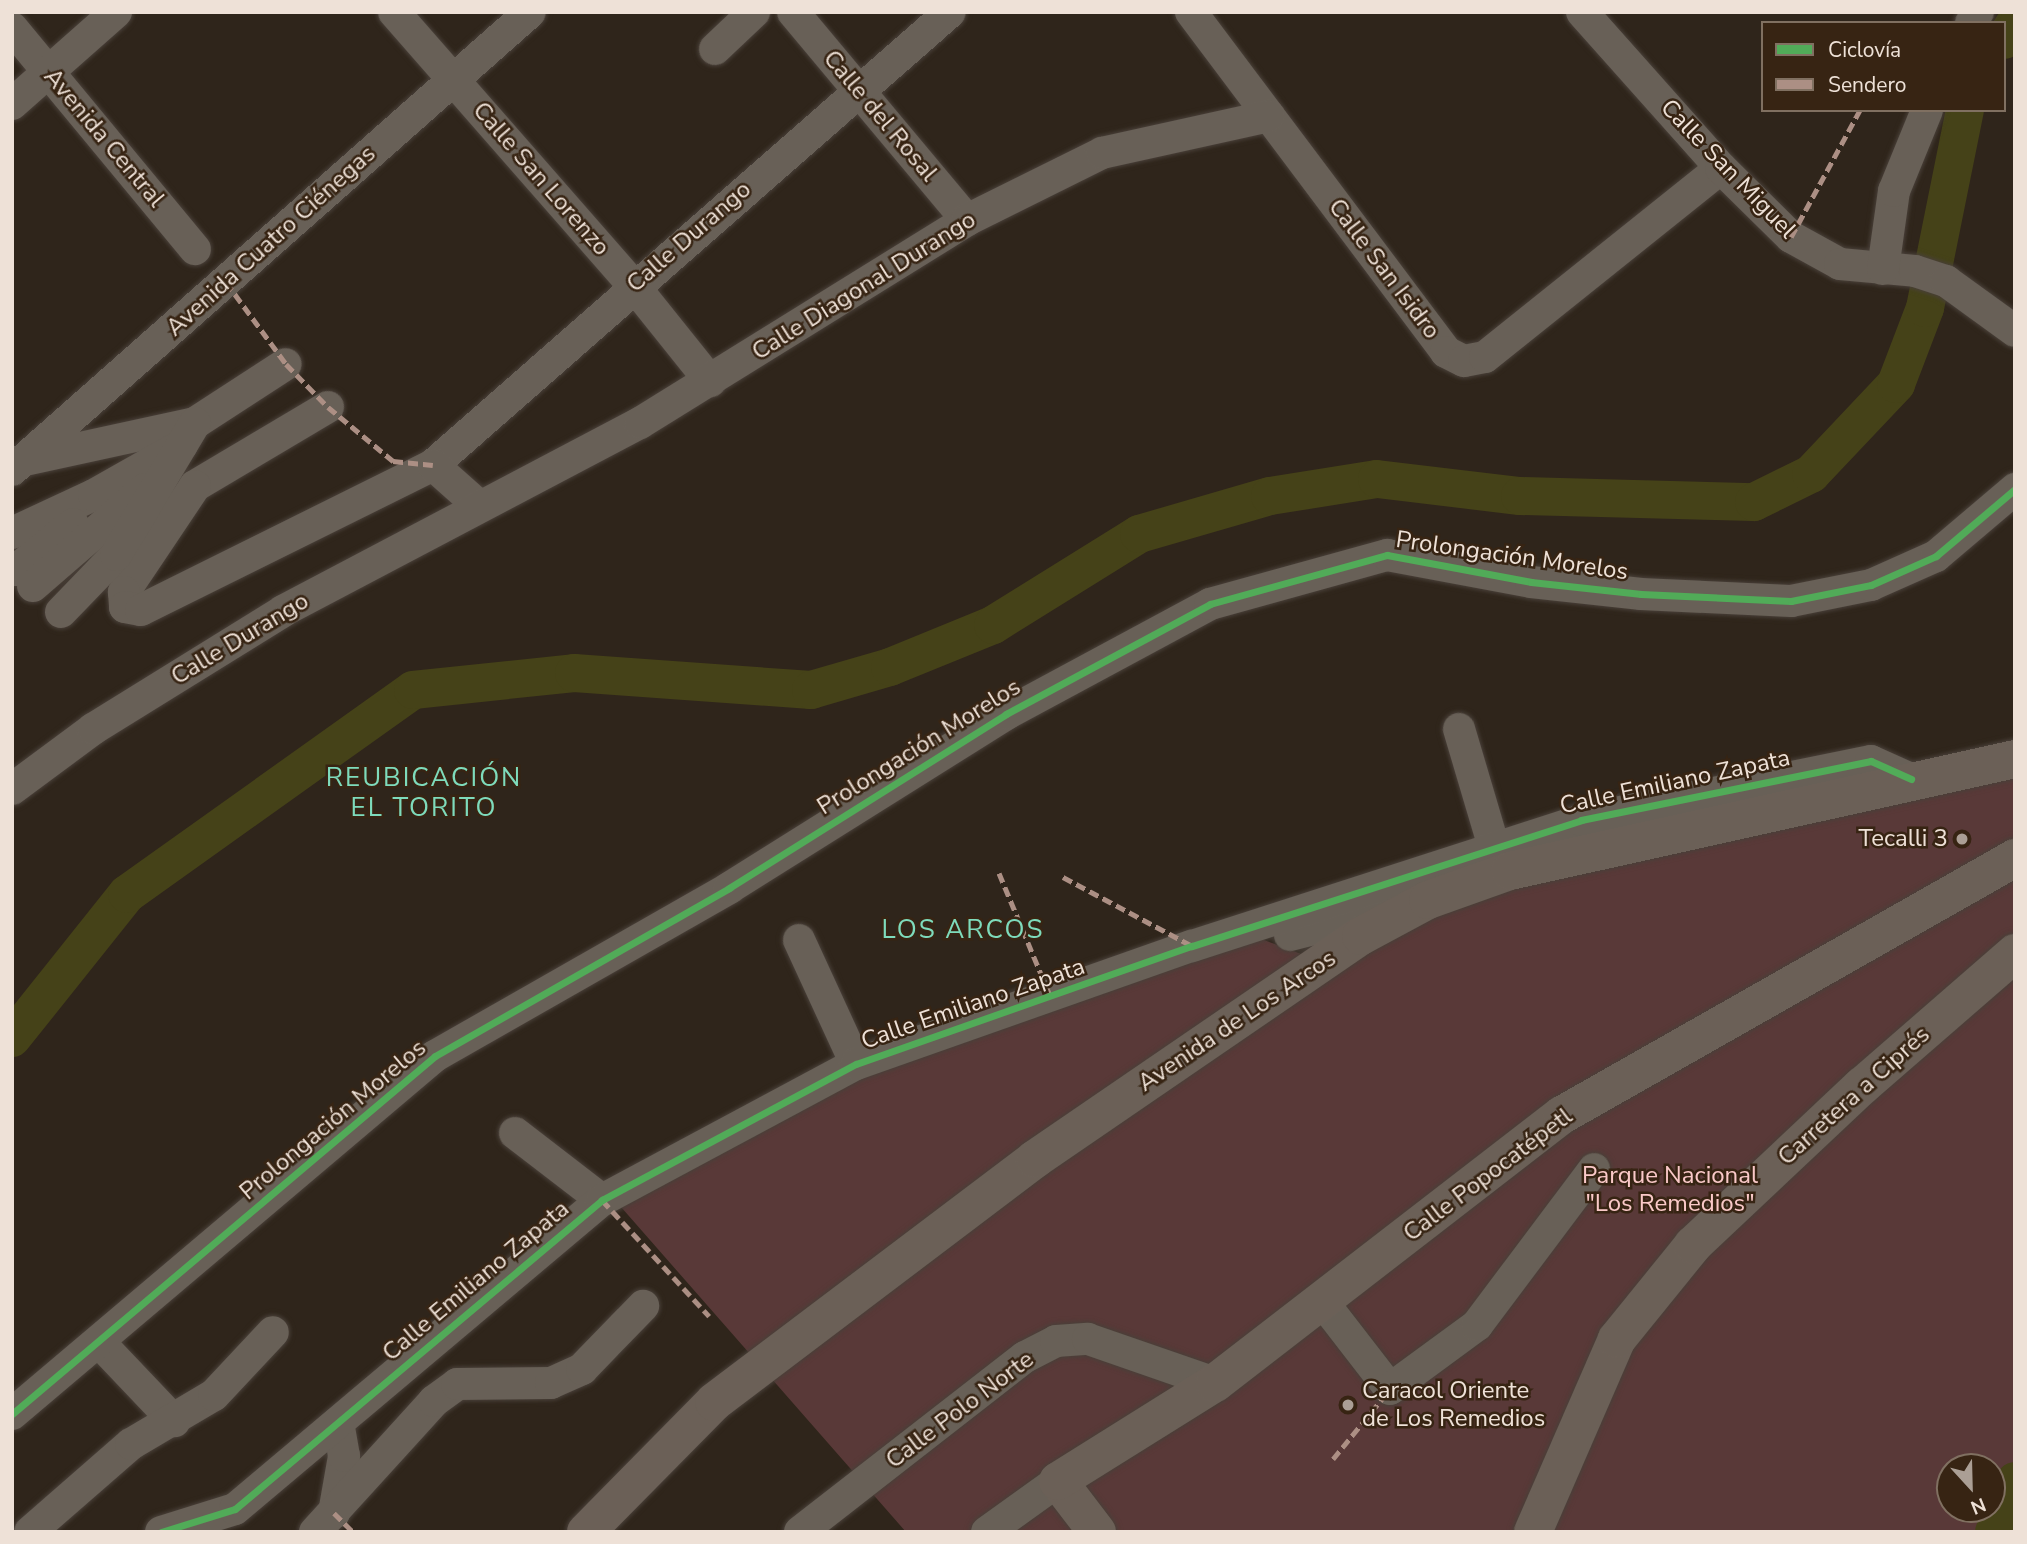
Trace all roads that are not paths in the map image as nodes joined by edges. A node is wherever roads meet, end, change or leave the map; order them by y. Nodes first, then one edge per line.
1 (116, 12) edge
2 (394, 12) edge
3 (530, 12) edge
4 (754, 12) edge
5 (793, 12) edge
6 (950, 12) edge
7 (1191, 12) edge
8 (1582, 12) edge
9 (12, 28) edge
10 (715, 49) dead end
11 (48, 71) junction
12 (454, 79) junction
13 (859, 89) junction
14 (12, 104) edge
15 (1926, 112) edge
16 (1269, 116) junction
17 (1721, 168) junction
18 (967, 220) junction
19 (195, 249) dead end
20 (1883, 269) junction
21 (634, 286) junction
22 (2015, 331) edge
23 (286, 364) dead end
24 (710, 381) junction
25 (328, 407) dead end
26 (182, 445) junction
27 (16, 457) edge
28 (433, 466) junction
29 (2015, 489) edge
30 (94, 495) junction
31 (478, 505) junction
32 (12, 533) edge
33 (61, 612) dead end
34 (1459, 729) dead end
35 (2015, 759) edge
36 (1911, 779) junction
37 (12, 789) edge
38 (1494, 847) junction
39 (2015, 858) edge
40 (1428, 900) junction
41 (799, 940) dead end
42 (1192, 946) junction
43 (2015, 953) edge
44 (856, 1064) junction
45 (514, 1133) dead end
46 (1594, 1169) dead end
47 (603, 1200) junction
48 (1322, 1301) junction
49 (643, 1306) dead end
50 (273, 1332) dead end
51 (100, 1343) junction
52 (1215, 1384) junction
53 (12, 1414) edge
54 (174, 1421) junction
55 (338, 1423) junction
56 (1058, 1480) junction
57 (325, 1522) edge
58 (30, 1532) edge
59 (161, 1532) edge
60 (586, 1532) edge
61 (800, 1532) edge
62 (987, 1532) edge
63 (1097, 1532) edge
64 (1533, 1532) edge

1 - 11 street
2 - 12 street, Calle San Lorenzo
3 - 12 street, Avenida Cuatro Ciénegas
4 - 10 street
5 - 13 street, Calle del Rosal
6 - 13 street, Calle Durango
7 - 16 street, Calle San Isidro
8 - 17 street, Calle San Miguel
9 - 11 street, Avenida Central
11 - 14 street
11 - 19 street, Avenida Central
12 - 21 street, Calle San Lorenzo
12 - 27 street, Avenida Cuatro Ciénegas
13 - 18 street, Calle del Rosal
13 - 21 street, Calle Durango
15 - 20 street
16 - 17 street, Calle San Isidro
16 - 18 street, Calle Diagonal Durango
17 - 20 street, Calle San Miguel
18 - 24 street, Calle Diagonal Durango
20 - 22 street, Calle San Miguel
21 - 24 street, Calle San Lorenzo
21 - 28 street, Calle Durango
23 - 26 street
24 - 31 street, Calle Diagonal Durango
25 - 28 street, Calle Durango
26 - 27 street
26 - 30 street
26 - 30 street
26 - 33 street
28 - 31 street
29 - 51 street, Prolongación Morelos
30 - 32 street
31 - 37 street, Calle Durango
34 - 38 street
35 - 36 main road, Avenida de Los Arcos
36 - 38 street, Calle Emiliano Zapata
36 - 40 main road, Avenida de Los Arcos
38 - 42 street, Calle Emiliano Zapata
39 - 48 main road, Calle Popocatépetl
40 - 42 street, Calle Emiliano Zapata
40 - 60 main road, Avenida de Los Arcos
41 - 44 street
42 - 44 street, Calle Emiliano Zapata
43 - 64 main road, Carretera a Ciprés
44 - 47 street, Calle Emiliano Zapata
45 - 47 street
46 - 48 street
47 - 55 street, Calle Emiliano Zapata
48 - 52 main road, Calle Popocatépetl
49 - 57 street
50 - 54 street
51 - 53 street, Prolongación Morelos
51 - 54 street
52 - 56 main road, Calle Popocatépetl
52 - 61 street, Calle Polo Norte
54 - 58 street
55 - 57 street
55 - 59 street, Calle Emiliano Zapata
56 - 62 street, Calle Popocatépetl
56 - 63 main road

